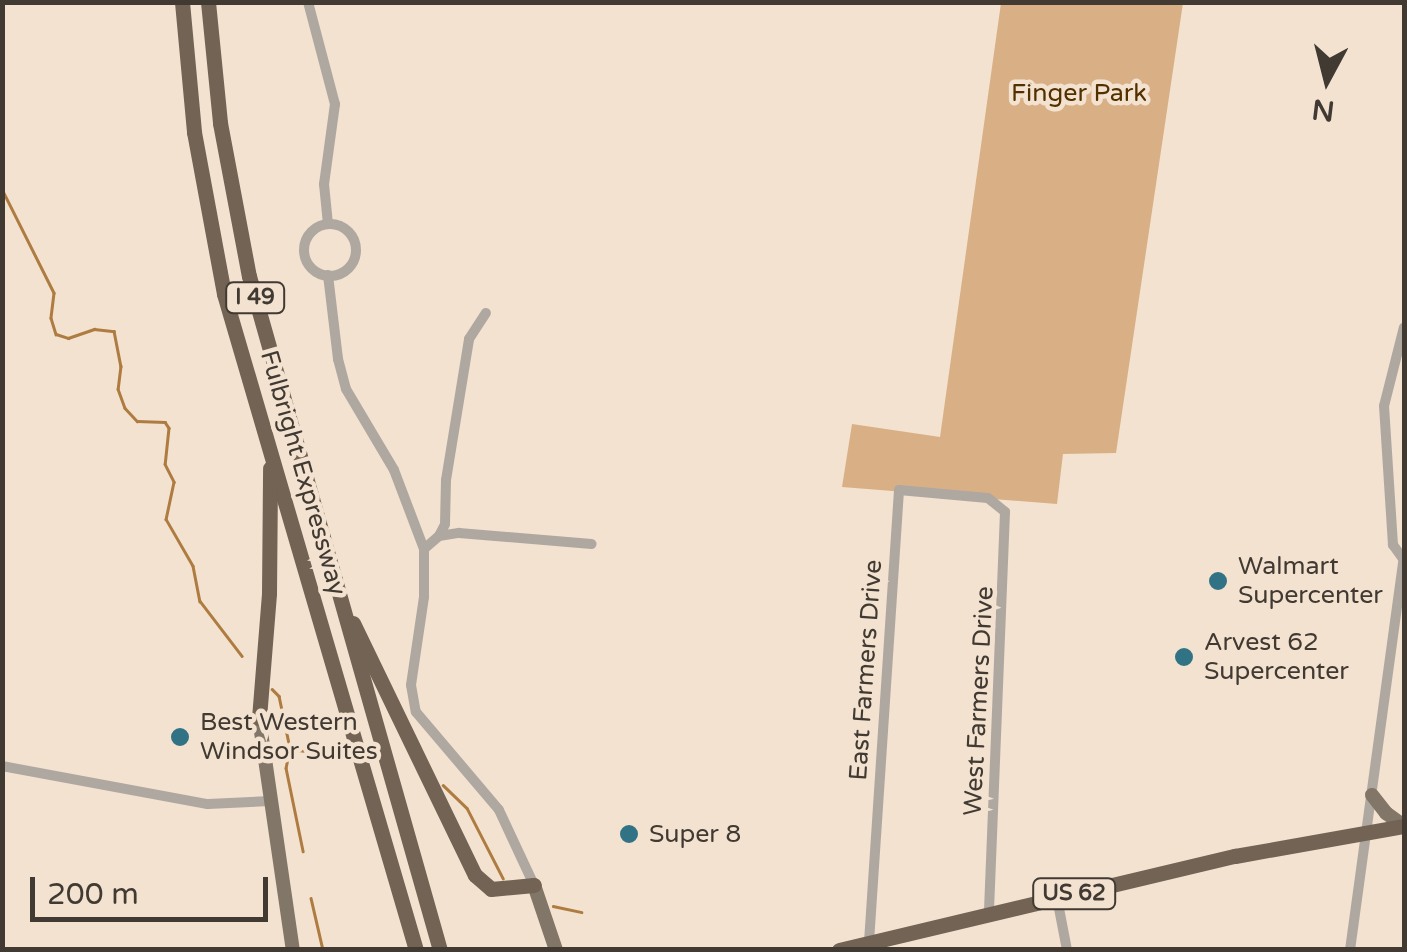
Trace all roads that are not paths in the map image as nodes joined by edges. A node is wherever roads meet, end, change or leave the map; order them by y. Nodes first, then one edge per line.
1 (182, 2) edge
2 (208, 2) edge
3 (308, 2) edge
4 (328, 224) junction
5 (328, 275) junction
6 (486, 314) dead end
7 (1404, 327) edge
8 (270, 450) junction
9 (988, 498) joint
10 (439, 536) junction
11 (592, 544) dead end
12 (424, 549) junction
13 (1404, 559) edge
14 (335, 586) junction
15 (259, 718) joint
16 (2, 766) edge
17 (1372, 795) junction
18 (271, 801) junction
19 (1404, 826) edge
20 (1368, 831) junction
21 (534, 885) junction
22 (1057, 898) junction
23 (990, 914) junction
24 (869, 942) junction
25 (293, 950) edge
26 (416, 950) edge
27 (440, 950) edge
28 (556, 950) edge
29 (839, 950) edge
30 (1067, 950) edge
31 (1350, 950) edge

1 - 8 highway, Fulbright Expressway / I 49
2 - 14 highway, Fulbright Expressway / I 49
3 - 4 street
4 - 5 street
4 - 5 street
5 - 12 street
6 - 10 street
7 - 13 street
8 - 15 highway
8 - 26 highway, Fulbright Expressway / I 49
9 - 23 street, West Farmers Drive
9 - 24 street, East Farmers Drive
10 - 11 street
10 - 12 street
12 - 21 street
13 - 17 street
14 - 21 highway
14 - 27 highway, Fulbright Expressway / I 49
15 - 18 main road
16 - 18 street
17 - 19 main road
17 - 20 street
18 - 25 main road
19 - 20 highway, US 62
20 - 22 highway, US 62
20 - 31 street
21 - 28 main road
22 - 23 highway, US 62
22 - 30 street
23 - 24 highway, US 62
24 - 29 highway, US 62

